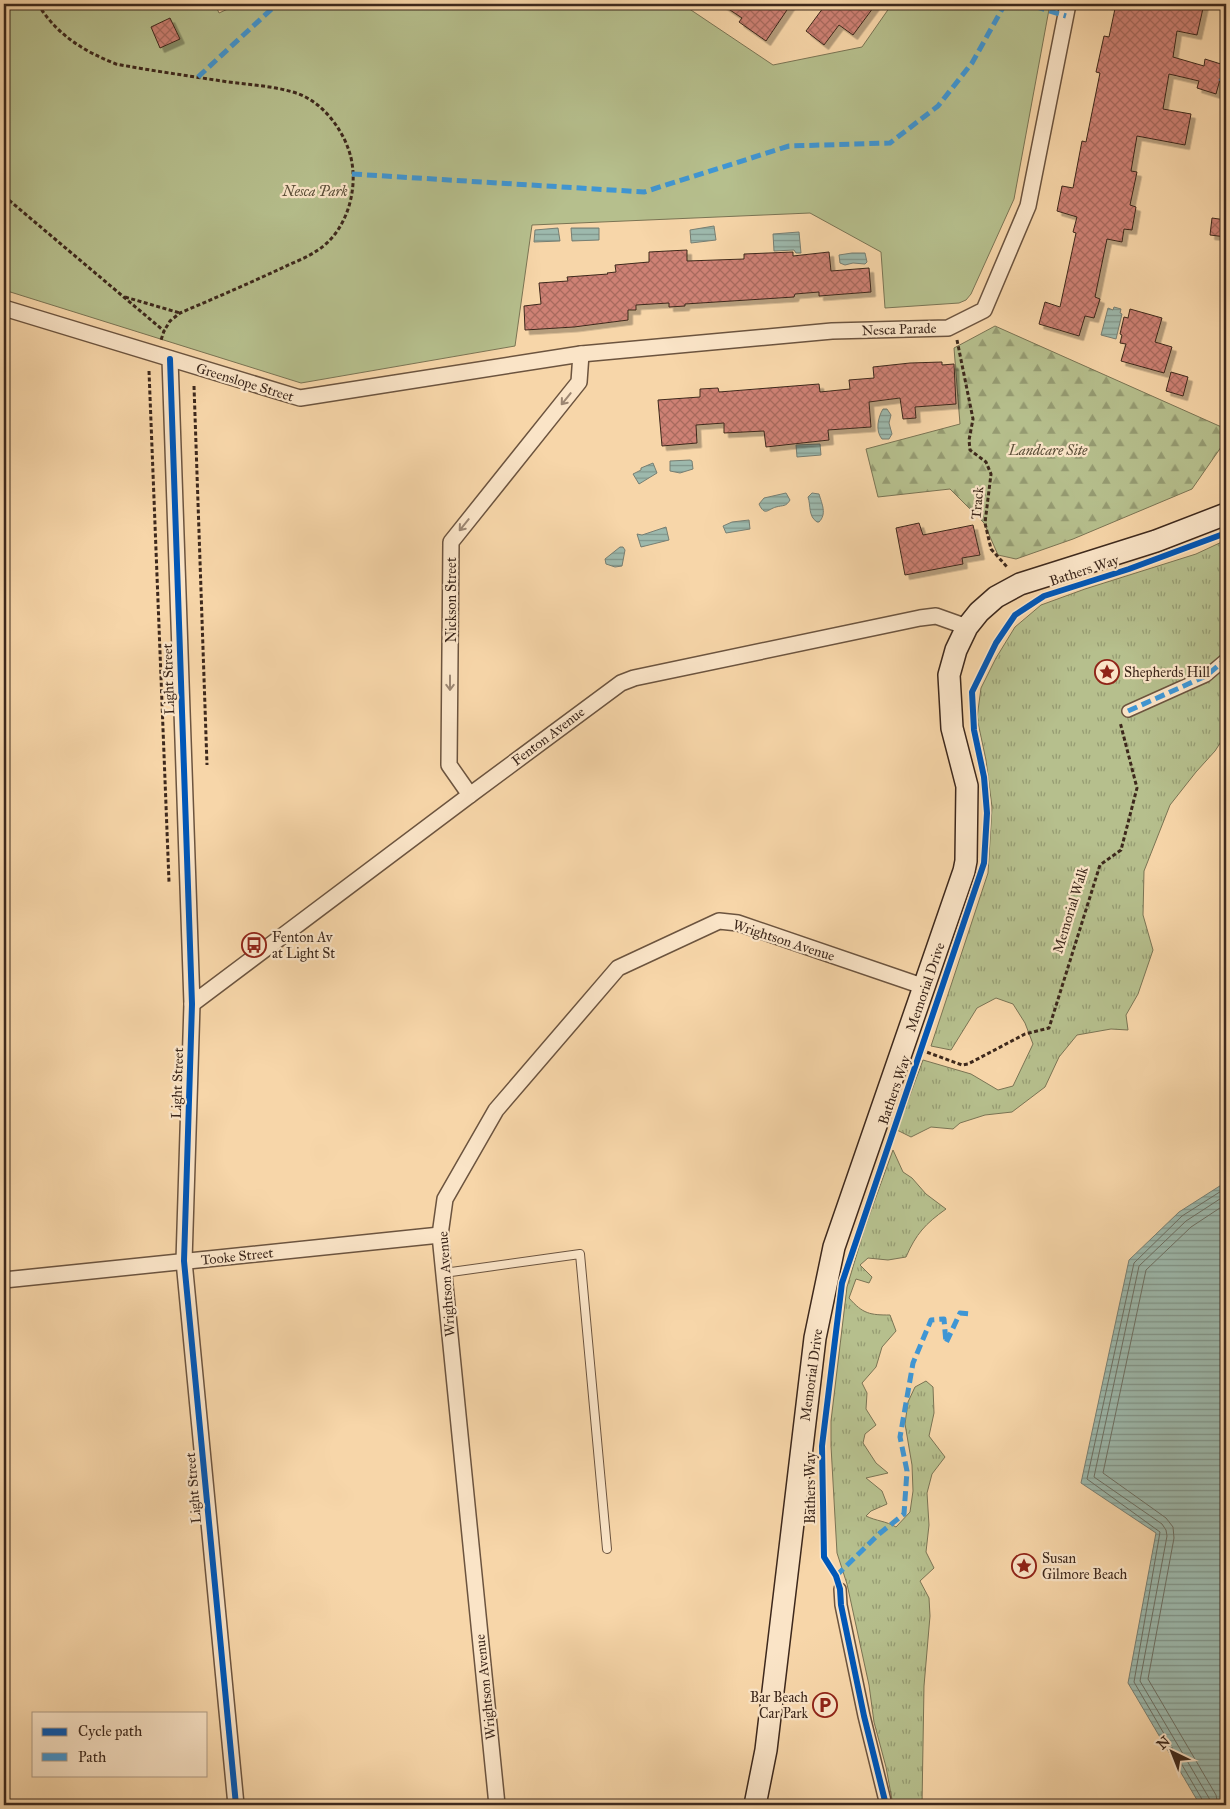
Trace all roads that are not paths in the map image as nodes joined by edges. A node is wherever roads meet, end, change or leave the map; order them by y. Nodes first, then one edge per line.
1 (1068, 4) edge
2 (4, 308) edge
3 (581, 354) junction
4 (170, 359) junction
5 (1226, 514) edge
6 (966, 627) junction
7 (1226, 659) edge
8 (1128, 711) road end
9 (470, 794) junction
10 (925, 987) junction
11 (192, 1004) junction
12 (440, 1235) junction
13 (184, 1261) junction
14 (444, 1272) junction
15 (4, 1280) edge
16 (608, 1548) dead end
17 (840, 1588) dead end
18 (236, 1805) edge
19 (497, 1805) edge
20 (755, 1805) edge
21 (886, 1805) edge

1 - 3 street, Nesca Parade
2 - 4 street, Greenslope Street
3 - 4 street, Greenslope Street
3 -> 9 street, Nickson Street
4 - 11 street, Light Street
5 - 6 main road, Memorial Drive
6 - 9 street, Fenton Avenue
6 - 10 main road, Memorial Drive
7 - 8 street
9 - 11 street, Fenton Avenue
10 - 12 street, Wrightson Avenue
10 - 20 main road, Memorial Drive
11 - 13 street, Light Street
12 - 13 street, Tooke Street
12 - 14 street, Wrightson Avenue
13 - 15 street, Tooke Street
13 - 18 street, Light Street
14 - 16 lane
14 - 19 street, Wrightson Avenue
17 - 21 street

